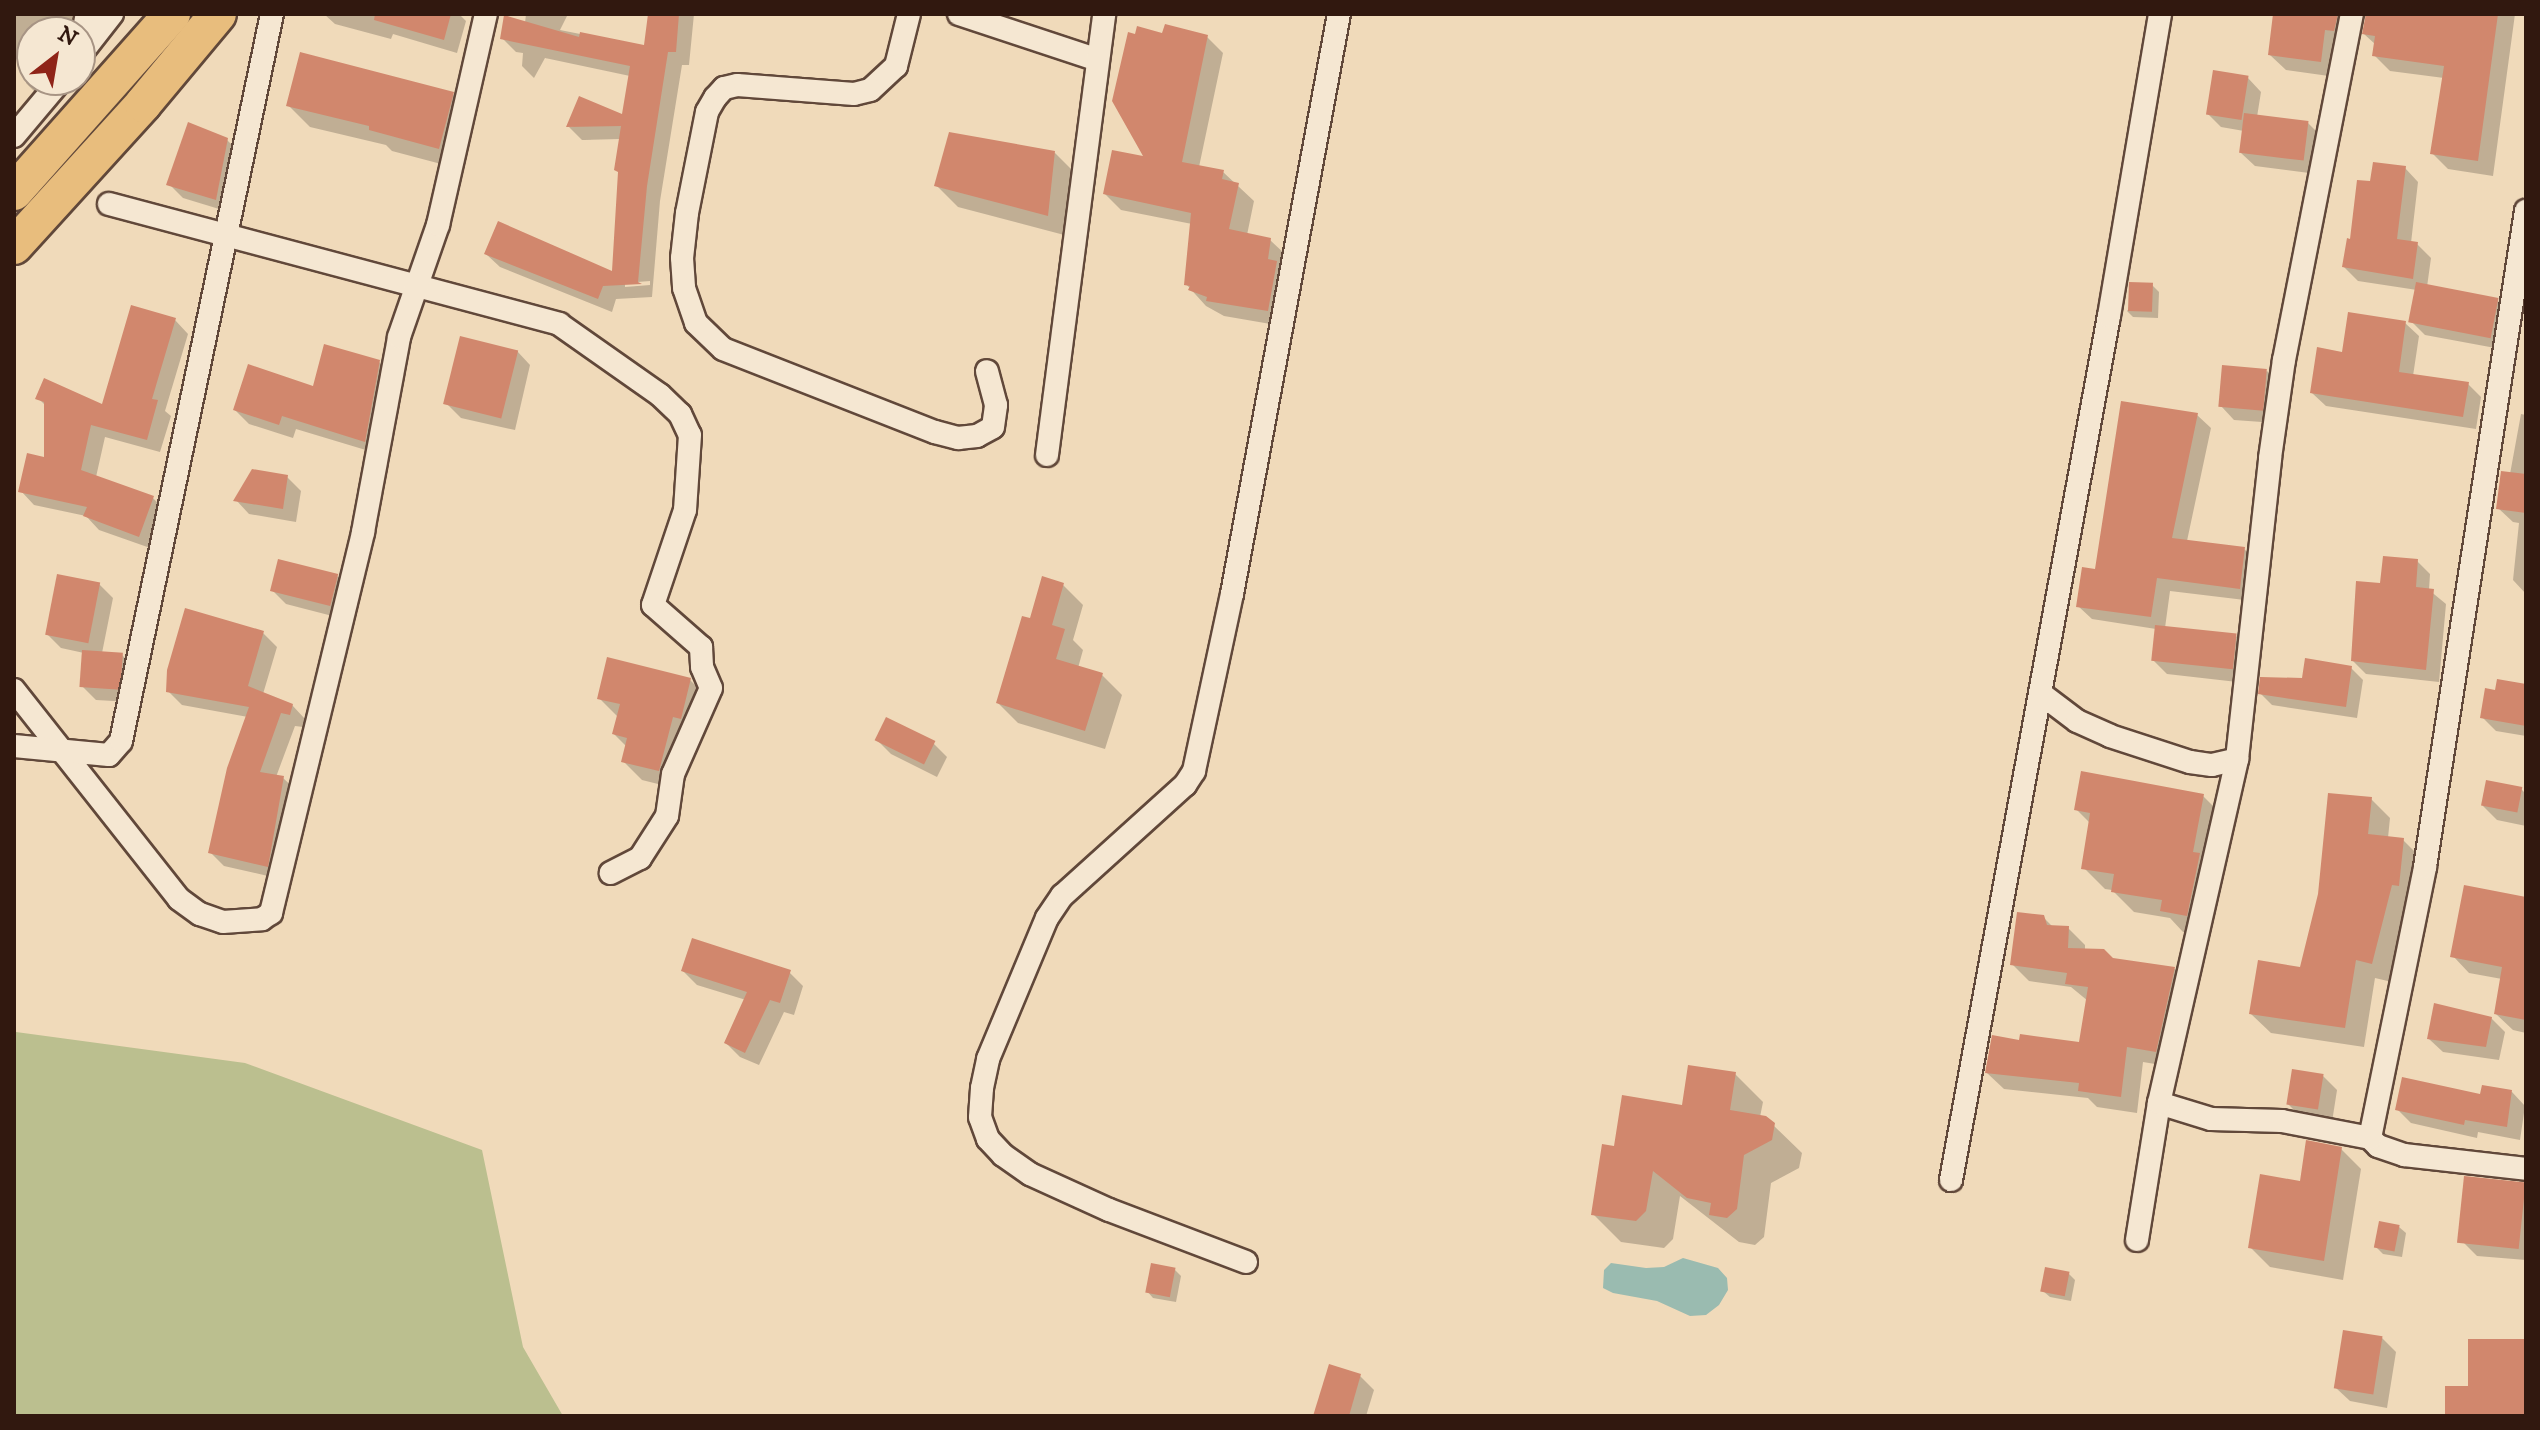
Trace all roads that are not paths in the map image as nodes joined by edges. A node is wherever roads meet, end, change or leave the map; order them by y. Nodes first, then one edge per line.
1 (112, 14) edge
2 (172, 14) edge
3 (218, 14) edge
4 (272, 14) edge
5 (486, 14) edge
6 (909, 14) edge
7 (959, 14) edge
8 (1104, 14) edge
9 (1339, 14) edge
10 (2160, 14) edge
11 (2352, 14) edge
12 (96, 34) edge
13 (1098, 60) junction
14 (48, 96) edge
15 (14, 136) edge
16 (14, 192) edge
17 (109, 204) dead end
18 (2526, 211) edge
19 (226, 235) junction
20 (14, 246) edge
21 (415, 286) junction
22 (987, 371) dead end
23 (1047, 455) dead end
24 (14, 690) edge
25 (2040, 693) junction
26 (14, 746) edge
27 (65, 752) junction
28 (2237, 759) junction
29 (611, 873) dead end
30 (2159, 1103) junction
31 (2370, 1138) junction
32 (2526, 1169) edge
33 (1951, 1180) dead end
34 (2137, 1240) dead end
35 (1246, 1262) dead end

1 - 12 street
2 - 16 highway
3 - 20 highway
4 - 19 street
5 - 21 street
6 - 22 street
7 - 13 street
8 - 13 street
9 - 35 street
10 - 25 street
11 - 28 street
13 - 23 street
14 - 15 street
17 - 19 street
18 - 31 street
19 - 21 street
19 - 27 street
21 - 27 street
21 - 29 street
24 - 27 street
25 - 28 street
25 - 33 street
26 - 27 street
28 - 30 street
30 - 31 street
30 - 34 street
31 - 32 street

